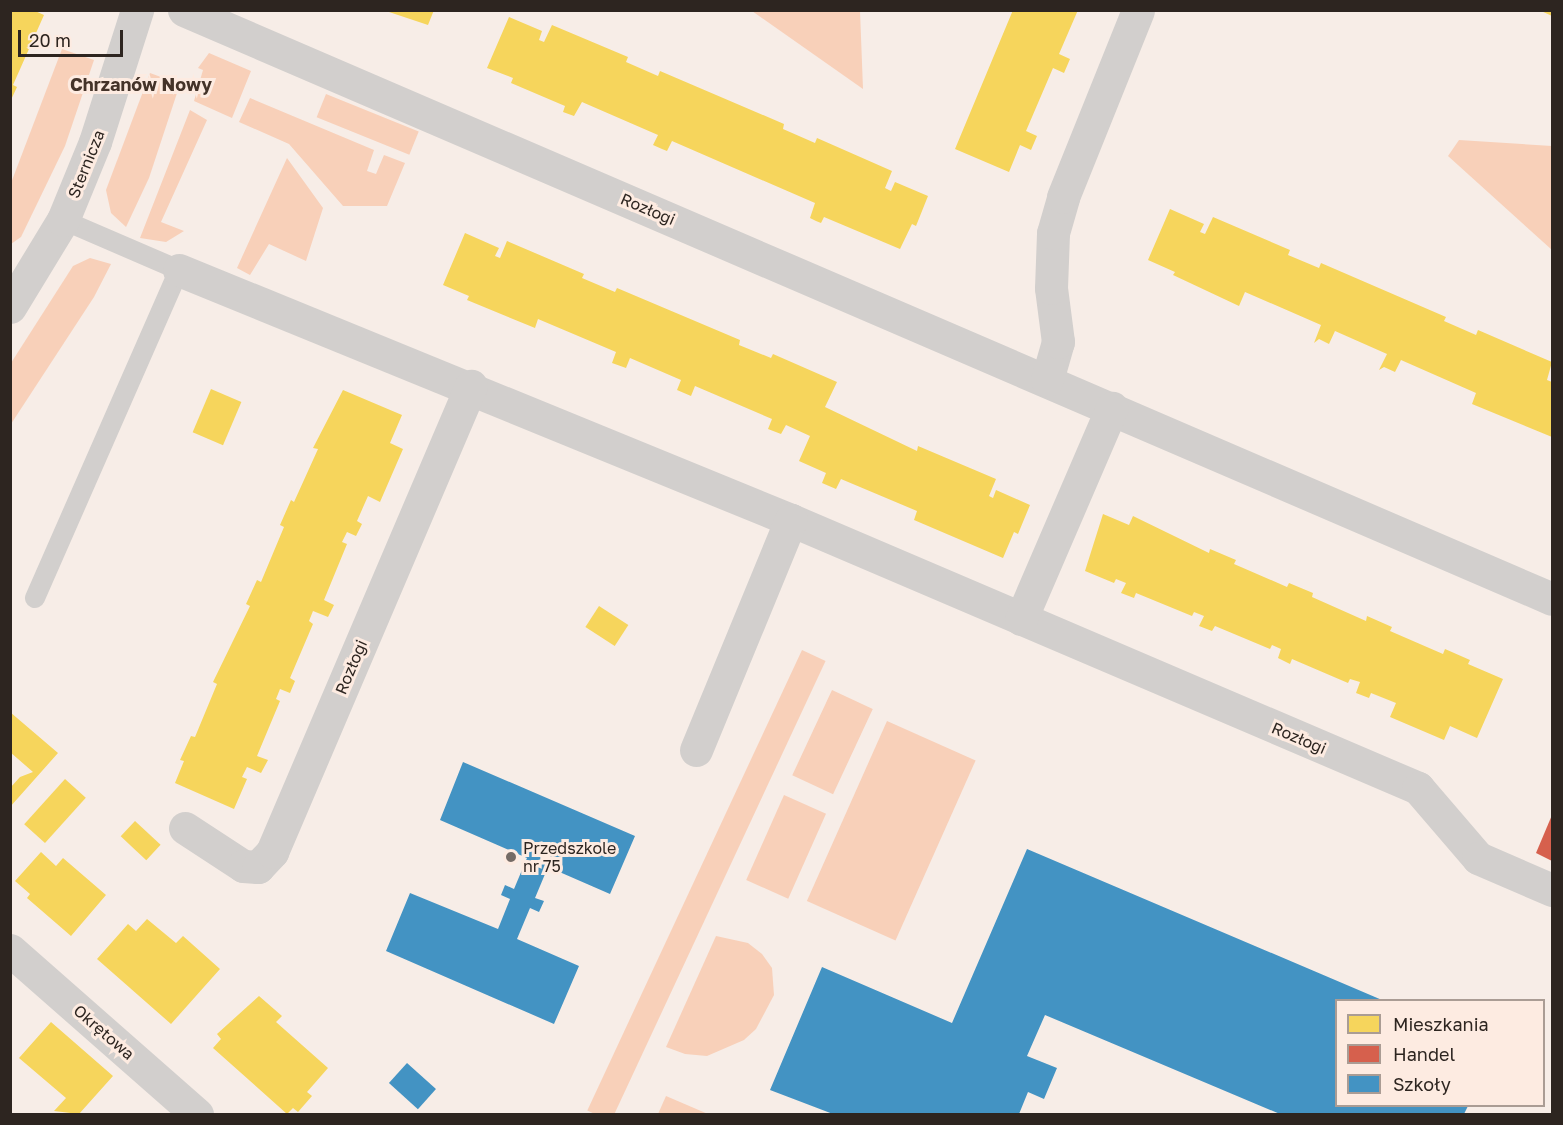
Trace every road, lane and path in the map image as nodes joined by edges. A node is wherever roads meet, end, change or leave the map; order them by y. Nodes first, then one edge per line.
1 (137, 10) edge
2 (184, 10) edge
3 (1137, 10) edge
4 (63, 220) junction
5 (179, 270) junction
6 (14, 294) edge
7 (1047, 380) junction
8 (471, 386) junction
9 (1112, 408) junction
10 (792, 520) junction
11 (35, 598) dead end
12 (1552, 599) edge
13 (1021, 620) junction
14 (696, 750) dead end
15 (185, 828) dead end
16 (1552, 890) edge
17 (10, 950) edge
18 (197, 1114) edge

1 - 4 street, Sternicza
2 - 7 street, Rozłogi
3 - 7 street
4 - 5 lane
4 - 6 street, Sternicza
5 - 8 street, Rozłogi
5 - 11 lane
7 - 9 street, Rozłogi
8 - 10 street, Rozłogi
8 - 15 street, Rozłogi
9 - 12 street, Rozłogi
9 - 13 street
10 - 13 street, Rozłogi
10 - 14 street
13 - 16 street, Rozłogi
17 - 18 street, Okrętowa

